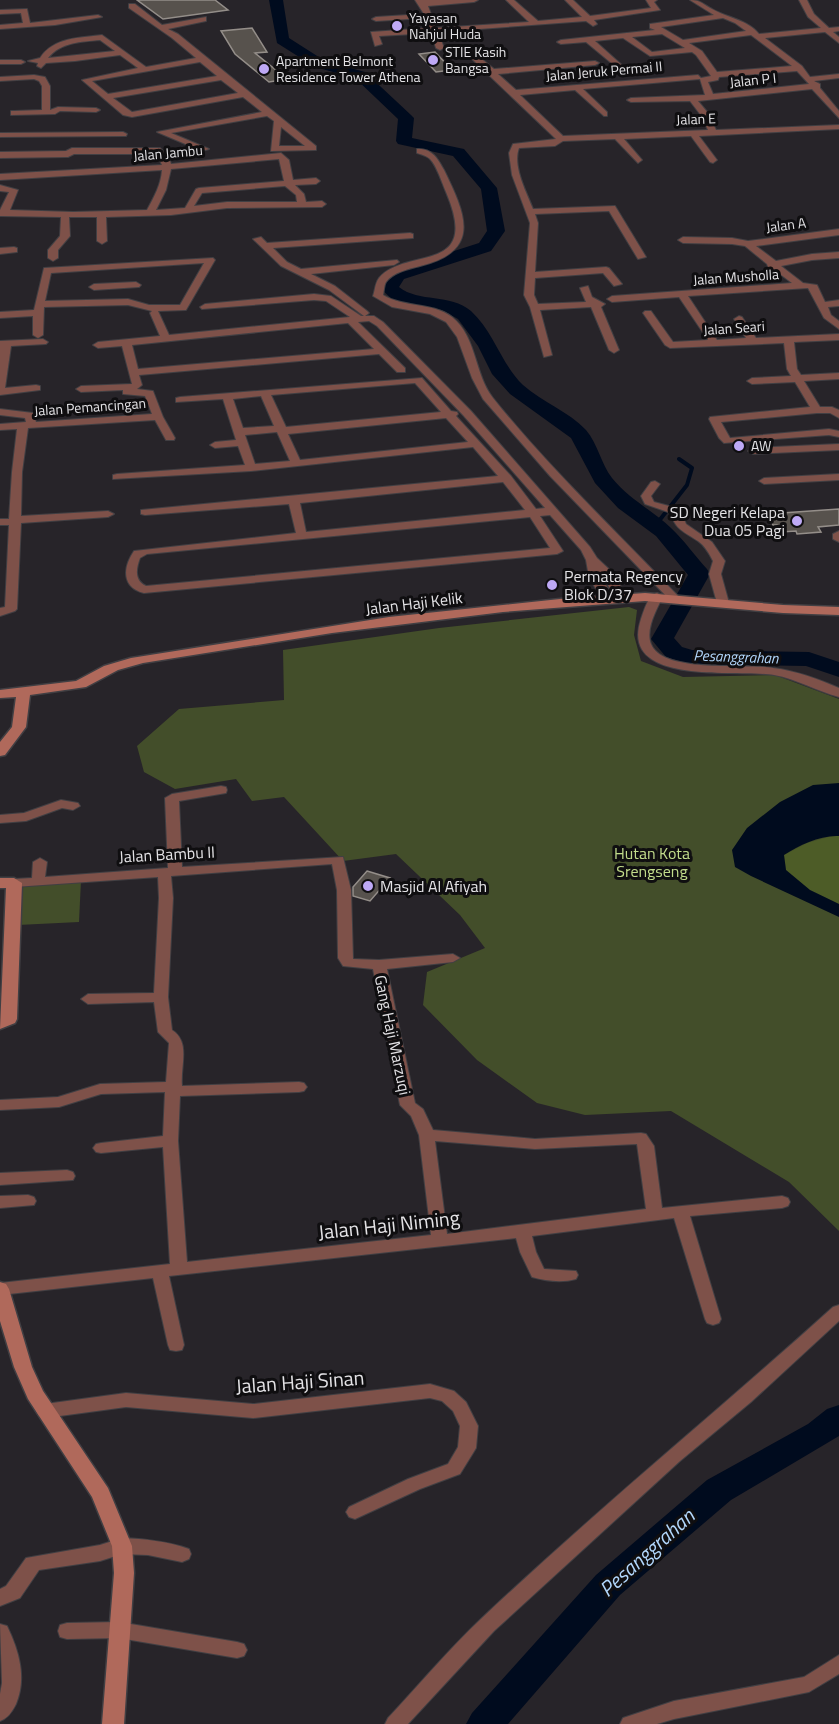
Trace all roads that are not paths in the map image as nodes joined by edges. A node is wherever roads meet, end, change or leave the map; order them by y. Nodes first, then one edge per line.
1 (474, 0) edge
2 (510, 0) edge
3 (569, 0) edge
4 (653, 0) edge
5 (712, 0) edge
6 (803, 0) edge
7 (695, 1) edge
8 (420, 2) edge
9 (132, 6) dead end
10 (0, 12) edge
11 (646, 13) junction
12 (723, 15) junction
13 (428, 16) junction
14 (98, 17) dead end
15 (203, 19) dead end
16 (376, 19) dead end
17 (590, 19) junction
18 (535, 23) junction
19 (27, 26) junction
20 (0, 27) edge
21 (161, 28) junction
22 (664, 28) junction
23 (839, 29) edge
24 (434, 30) junction
25 (828, 30) junction
26 (757, 34) junction
27 (626, 37) junction
28 (604, 39) junction
29 (590, 40) junction
30 (839, 41) edge
31 (561, 42) dead end
32 (682, 42) junction
33 (378, 44) dead end
34 (440, 48) dead end
35 (694, 49) junction
36 (122, 52) junction
37 (475, 58) dead end
38 (202, 59) junction
39 (32, 61) dead end
40 (0, 62) edge
41 (21, 62) dead end
42 (42, 63) junction
43 (595, 63) dead end
44 (799, 68) junction
45 (144, 69) junction
46 (621, 69) dead end
47 (492, 72) junction
48 (716, 75) junction
49 (839, 76) edge
50 (223, 77) junction
51 (698, 77) dead end
52 (810, 78) junction
53 (0, 79) edge
54 (817, 86) junction
55 (576, 87) junction
56 (513, 93) junction
57 (244, 94) junction
58 (108, 97) junction
59 (710, 97) junction
60 (692, 99) junction
61 (631, 100) dead end
62 (96, 110) dead end
63 (46, 112) junction
64 (14, 113) dead end
65 (269, 113) junction
66 (604, 114) dead end
67 (839, 116) edge
68 (278, 120) junction
69 (839, 127) edge
70 (713, 132) junction
71 (693, 133) junction
72 (123, 134) dead end
73 (0, 135) edge
74 (616, 135) junction
75 (205, 141) dead end
76 (559, 141) junction
77 (420, 151) dead end
78 (0, 155) edge
79 (638, 160) dead end
80 (713, 160) dead end
81 (167, 167) junction
82 (0, 177) edge
83 (316, 181) dead end
84 (288, 183) junction
85 (0, 188) edge
86 (322, 204) dead end
87 (302, 205) junction
88 (188, 210) junction
89 (530, 212) junction
90 (2, 213) edge
91 (150, 213) junction
92 (101, 214) junction
93 (65, 215) junction
94 (839, 232) edge
95 (821, 234) junction
96 (410, 236) dead end
97 (683, 240) dead end
98 (102, 241) dead end
99 (748, 244) junction
100 (14, 250) dead end
101 (834, 250) edge
102 (0, 251) edge
103 (641, 257) dead end
104 (53, 258) dead end
105 (394, 262) dead end
106 (143, 263) junction
107 (771, 265) junction
108 (298, 272) junction
109 (531, 275) junction
110 (617, 284) dead end
111 (136, 285) junction
112 (800, 285) junction
113 (94, 287) dead end
114 (585, 288) dead end
115 (682, 294) junction
116 (612, 299) dead end
117 (128, 302) junction
118 (839, 303) edge
119 (598, 304) junction
120 (822, 305) junction
121 (205, 307) dead end
122 (535, 307) junction
123 (40, 309) junction
124 (155, 313) dead end
125 (648, 314) dead end
126 (0, 315) edge
127 (371, 318) junction
128 (739, 319) dead end
129 (354, 320) junction
130 (839, 326) edge
131 (839, 337) edge
132 (166, 339) junction
133 (789, 339) junction
134 (752, 340) junction
135 (126, 342) junction
136 (714, 342) junction
137 (4, 343) edge
138 (98, 345) dead end
139 (614, 350) dead end
140 (383, 351) junction
141 (547, 355) dead end
142 (401, 370) dead end
143 (134, 372) junction
144 (839, 376) edge
145 (796, 378) junction
146 (752, 381) dead end
147 (36, 388) dead end
148 (0, 390) edge
149 (265, 393) junction
150 (227, 396) junction
151 (180, 400) dead end
152 (464, 409) junction
153 (817, 410) junction
154 (0, 412) edge
155 (445, 412) junction
156 (839, 415) edge
157 (159, 417) junction
158 (27, 426) junction
159 (0, 428) edge
160 (281, 428) junction
161 (837, 436) edge
162 (241, 437) junction
163 (170, 438) dead end
164 (474, 444) junction
165 (215, 445) dead end
166 (839, 447) edge
167 (753, 451) dead end
168 (296, 463) junction
169 (251, 468) junction
170 (117, 477) dead end
171 (839, 477) edge
172 (507, 478) junction
173 (764, 482) dead end
174 (655, 484) dead end
175 (294, 500) junction
176 (552, 511) junction
177 (145, 512) dead end
178 (533, 513) junction
179 (108, 514) dead end
180 (16, 521) junction
181 (0, 522) edge
182 (839, 534) edge
183 (302, 537) junction
184 (839, 539) edge
185 (592, 560) junction
186 (657, 596) junction
187 (621, 597) junction
188 (675, 597) junction
189 (607, 599) junction
190 (717, 603) junction
191 (5, 611) edge
192 (839, 611) edge
193 (24, 691) junction
194 (0, 693) edge
195 (839, 693) edge
196 (0, 752) edge
197 (221, 790) dead end
198 (73, 806) dead end
199 (0, 819) edge
200 (40, 862) dead end
201 (170, 870) junction
202 (38, 880) junction
203 (7, 883) edge
204 (453, 958) dead end
205 (379, 965) junction
206 (161, 997) junction
207 (87, 999) dead end
208 (0, 1024) edge
209 (299, 1087) dead end
210 (174, 1089) junction
211 (0, 1105) edge
212 (427, 1135) junction
213 (170, 1141) junction
214 (101, 1148) dead end
215 (67, 1176) dead end
216 (0, 1179) edge
217 (28, 1201) dead end
218 (0, 1202) edge
219 (782, 1202) dead end
220 (680, 1211) junction
221 (655, 1214) junction
222 (523, 1232) junction
223 (440, 1241) junction
224 (179, 1269) junction
225 (159, 1270) junction
226 (570, 1275) dead end
227 (0, 1289) edge
228 (839, 1311) edge
229 (713, 1319) dead end
230 (176, 1346) dead end
231 (45, 1411) junction
232 (355, 1512) dead end
233 (122, 1546) junction
234 (182, 1554) dead end
235 (0, 1598) edge
236 (119, 1630) junction
237 (67, 1631) dead end
238 (0, 1632) edge
239 (237, 1650) dead end
240 (839, 1663) edge
241 (0, 1712) edge
242 (113, 1724) edge
243 (395, 1724) edge
244 (630, 1724) edge

1 - 8 street
2 - 18 street
3 - 17 street
4 - 11 street
5 - 7 street
6 - 25 street
7 - 12 street
8 - 13 street
9 - 21 street
10 - 19 street
11 - 17 street
11 - 22 street
12 - 22 street
12 - 26 street
13 - 16 street
13 - 24 street
14 - 19 street
15 - 21 street
17 - 18 street
17 - 28 street
18 - 24 street
19 - 20 street
21 - 38 street
22 - 27 street
22 - 32 street
23 - 25 street
24 - 33 street
24 - 34 street
25 - 26 street
25 - 30 street
26 - 32 street
26 - 44 street
27 - 28 street
27 - 35 street
28 - 29 street
29 - 31 street
29 - 46 street
32 - 35 street
35 - 48 street
36 - 42 street
36 - 42 street
36 - 45 street
37 - 47 street
38 - 45 street
38 - 50 street
39 - 42 street
40 - 41 street
43 - 47 street
44 - 48 street
44 - 52 street
45 - 58 street
47 - 56 street
48 - 59 street
49 - 52 street
50 - 57 street
50 - 58 street
51 - 55 street, Jalan Jeruk Permai II
52 - 54 street
53 - 63 street
54 - 59 street, Jalan P I
54 - 67 street
55 - 56 street, Jalan Jeruk Permai II
55 - 66 street
56 - 76 street
57 - 58 street
57 - 65 street
59 - 60 street, Jalan P I
60 - 61 street, Jalan P I
60 - 70 street
62 - 63 street
63 - 64 street
65 - 68 street
65 - 75 street
68 - 68 street
69 - 70 street, Jalan E
70 - 71 street, Jalan E
71 - 74 street, Jalan E
71 - 80 street
72 - 73 street
74 - 76 street, Jalan E
74 - 79 street
76 - 89 street, Jalan E
77 - 188 street
78 - 81 street
81 - 82 street, Jalan Jambu
81 - 84 street, Jalan Jambu
81 - 91 street
83 - 84 street
84 - 87 street
84 - 88 street
85 - 90 street
86 - 87 street
87 - 88 street
88 - 91 street
89 - 103 street
89 - 109 street
90 - 93 street
91 - 92 street
92 - 93 street
92 - 98 street
93 - 104 street
94 - 95 street, Jalan A
95 - 99 street, Jalan A
95 - 101 street
96 - 108 street
97 - 99 street
99 - 107 street, Jalan A
100 - 102 street
101 - 107 street
105 - 108 street
106 - 111 street
106 - 117 street
106 - 123 street
107 - 112 street, Jalan A
108 - 127 street
109 - 110 street
109 - 122 street
111 - 113 street
111 - 117 street
112 - 115 street, Jalan Musholla
112 - 120 street, Jalan Musholla
114 - 119 street
115 - 116 street, Jalan Musholla
115 - 136 street
117 - 123 street
118 - 120 street
119 - 122 street
119 - 139 street
120 - 130 street, Jalan Musholla
121 - 129 street
122 - 141 street
123 - 126 street
123 - 137 street
124 - 132 street
125 - 136 street, Jalan Seari
127 - 129 street
127 - 152 street
128 - 134 street
129 - 132 street
129 - 140 street
131 - 133 street, Jalan Seari
132 - 135 street
133 - 134 street, Jalan Seari
133 - 145 street
134 - 136 street, Jalan Seari
135 - 138 street
135 - 143 street
137 - 148 street
140 - 142 street
140 - 143 street
143 - 157 street
144 - 145 street
145 - 146 street
145 - 153 street
147 - 148 street
149 - 150 street
149 - 155 street
149 - 160 street
150 - 151 street
150 - 162 street
152 - 155 street
152 - 176 street
153 - 156 street
153 - 161 street
154 - 158 street
155 - 160 street
155 - 164 street
157 - 158 street, Jalan Pemancingan
157 - 163 street, Jalan Pemancingan
158 - 159 street, Jalan Pemancingan
158 - 180 street
160 - 162 street
160 - 168 street
162 - 165 street
162 - 169 street
164 - 168 street
164 - 172 street
166 - 167 street
168 - 169 street
169 - 170 street
171 - 173 street
172 - 175 street
172 - 178 street
174 - 190 street
175 - 177 street
175 - 183 street
176 - 178 street
176 - 185 street
178 - 183 street
178 - 183 street
179 - 180 street
180 - 181 street
180 - 191 street
182 - 184 street
185 - 187 street
185 - 189 street
186 - 187 street, Jalan Haji Kelik
186 - 188 street, Jalan Haji Kelik
186 - 195 street
187 - 189 street, Jalan Haji Kelik
188 - 190 street, Jalan Haji Kelik
189 - 193 street, Jalan Haji Kelik
190 - 192 street, Jalan Haji Kelik
193 - 194 street, Jalan Haji Kelik
193 - 196 street
197 - 201 street
198 - 199 street
200 - 202 street
201 - 202 street, Jalan Bambu II
201 - 205 street, Jalan Bambu II
201 - 206 street
202 - 203 street, Jalan Bambu II
203 - 208 street
204 - 205 street
205 - 212 street, Gang Haji Marzuqi
206 - 207 street
206 - 210 street
209 - 210 street
210 - 211 street
210 - 213 street
212 - 221 street
212 - 223 street, Gang Haji Marzuqi
213 - 214 street
213 - 224 street
215 - 216 street
217 - 218 street
219 - 220 street, Jalan Haji Niming
220 - 221 street, Jalan Haji Niming
220 - 229 street
221 - 222 street, Jalan Haji Niming
222 - 223 street, Jalan Haji Niming
222 - 226 street
223 - 224 street, Jalan Haji Niming
224 - 225 street, Jalan Haji Niming
225 - 227 street, Jalan Haji Niming
225 - 230 street
227 - 231 street
228 - 243 street
231 - 232 street, Jalan Haji Sinan
231 - 233 street
233 - 234 street
233 - 235 street
233 - 236 street
236 - 237 street
236 - 239 street
236 - 242 street
238 - 241 street
240 - 244 street

